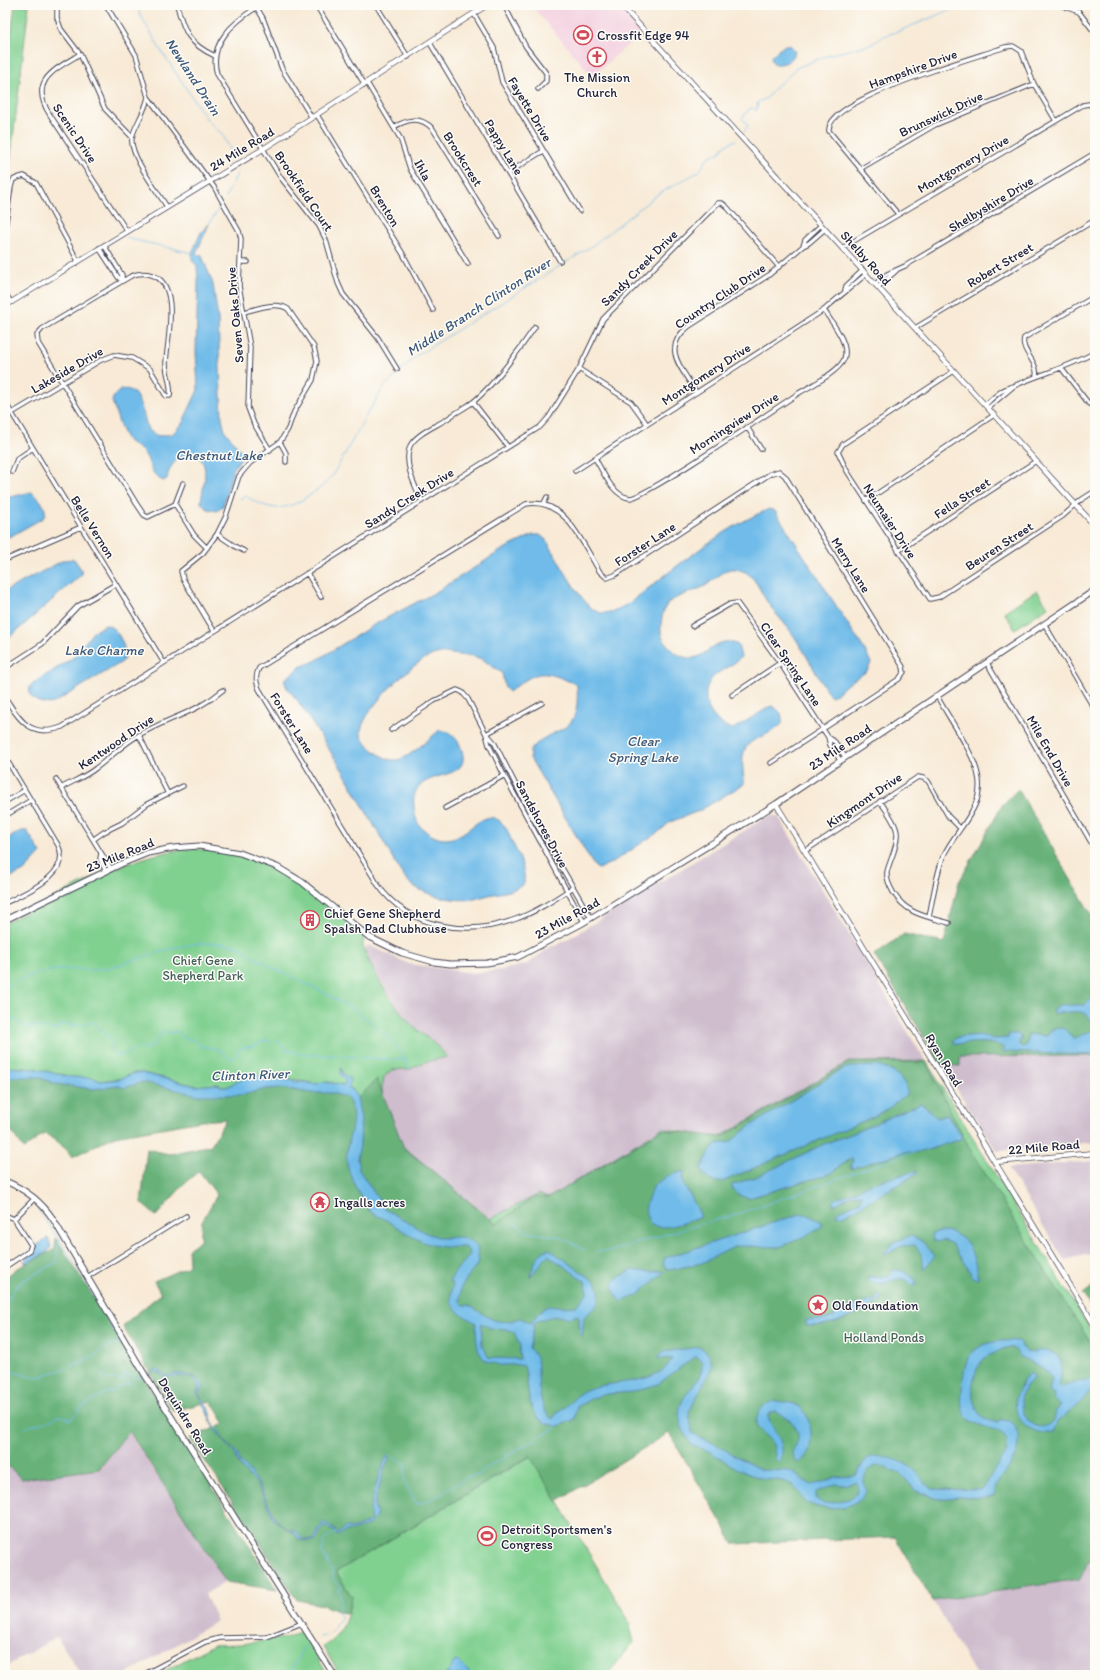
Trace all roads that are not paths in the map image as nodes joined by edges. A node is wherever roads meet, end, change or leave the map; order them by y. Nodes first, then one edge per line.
1 (57, 5) edge
2 (106, 5) edge
3 (177, 5) edge
4 (316, 5) edge
5 (376, 5) edge
6 (487, 5) edge
7 (504, 5) edge
8 (621, 5) edge
9 (772, 5) edge
10 (777, 5) edge
11 (1060, 5) edge
12 (256, 6) edge
13 (474, 14) junction
14 (1095, 33) edge
15 (430, 43) junction
16 (80, 54) junction
17 (215, 56) junction
18 (408, 57) junction
19 (366, 84) junction
20 (1034, 84) junction
21 (538, 89) dead end
22 (148, 97) junction
23 (1095, 109) edge
24 (317, 115) junction
25 (312, 118) junction
26 (1056, 122) junction
27 (394, 127) junction
28 (132, 137) junction
29 (263, 149) junction
30 (543, 150) junction
31 (1095, 153) edge
32 (860, 169) junction
33 (508, 173) junction
34 (209, 181) junction
35 (167, 207) junction
36 (580, 211) dead end
37 (898, 214) junction
38 (1095, 220) edge
39 (823, 227) junction
40 (5, 229) edge
41 (127, 231) junction
42 (498, 236) dead end
43 (104, 245) junction
44 (99, 248) junction
45 (842, 248) junction
46 (78, 261) junction
47 (560, 261) dead end
48 (240, 262) junction
49 (248, 262) dead end
50 (468, 264) dead end
51 (779, 267) junction
52 (863, 270) junction
53 (866, 274) junction
54 (122, 281) junction
55 (876, 285) junction
56 (845, 290) junction
57 (5, 293) edge
58 (1095, 296) edge
59 (11, 302) junction
60 (5, 306) edge
61 (433, 310) dead end
62 (824, 310) junction
63 (244, 312) junction
64 (535, 327) dead end
65 (915, 328) junction
66 (1095, 352) edge
67 (1062, 368) junction
68 (397, 369) dead end
69 (580, 369) junction
70 (954, 371) junction
71 (1036, 376) junction
72 (63, 383) junction
73 (696, 392) junction
74 (5, 402) edge
75 (473, 402) junction
76 (987, 407) junction
77 (1095, 407) edge
78 (12, 413) junction
79 (994, 415) junction
80 (647, 424) junction
81 (747, 427) junction
82 (280, 442) junction
83 (508, 447) junction
84 (33, 448) junction
85 (761, 449) dead end
86 (270, 450) junction
87 (595, 458) junction
88 (1036, 461) junction
89 (286, 462) dead end
90 (575, 471) dead end
91 (779, 471) joint
92 (12, 472) dead end
93 (183, 483) dead end
94 (1095, 491) edge
95 (547, 496) dead end
96 (422, 501) junction
97 (866, 501) junction
98 (544, 503) junction
99 (175, 504) junction
100 (1076, 505) junction
101 (81, 526) junction
102 (1095, 526) edge
103 (217, 534) junction
104 (207, 548) junction
105 (244, 551) dead end
106 (898, 551) junction
107 (5, 560) edge
108 (307, 573) junction
109 (116, 584) junction
110 (1095, 590) edge
111 (321, 597) dead end
112 (931, 599) joint
113 (1045, 625) junction
114 (692, 626) dead end
115 (214, 631) junction
116 (164, 663) junction
117 (780, 663) junction
118 (987, 663) junction
119 (5, 668) edge
120 (222, 690) dead end
121 (732, 695) dead end
122 (937, 696) junction
123 (5, 697) edge
124 (542, 703) dead end
125 (1095, 710) edge
126 (823, 729) junction
127 (391, 730) dead end
128 (486, 734) junction
129 (139, 735) junction
130 (5, 757) edge
131 (843, 759) junction
132 (771, 763) dead end
133 (509, 773) junction
134 (504, 775) junction
135 (56, 779) dead end
136 (183, 786) dead end
137 (61, 788) junction
138 (25, 790) junction
139 (168, 794) junction
140 (32, 800) junction
141 (880, 801) junction
142 (5, 802) edge
143 (776, 804) junction
144 (445, 808) dead end
145 (529, 811) junction
146 (525, 813) junction
147 (5, 816) edge
148 (960, 828) junction
149 (94, 839) junction
150 (550, 848) junction
151 (1095, 848) edge
152 (805, 851) junction
153 (546, 852) junction
154 (108, 870) junction
155 (572, 888) junction
156 (567, 891) junction
157 (5, 903) edge
158 (929, 917) junction
159 (591, 918) junction
160 (5, 920) edge
161 (584, 922) junction
162 (949, 923) dead end
163 (1095, 1153) edge
164 (995, 1162) junction
165 (5, 1181) edge
166 (35, 1198) junction
167 (5, 1215) edge
168 (186, 1216) dead end
169 (14, 1219) junction
170 (5, 1267) edge
171 (87, 1277) junction
172 (1095, 1326) edge
173 (302, 1623) junction
174 (143, 1675) edge
175 (334, 1675) edge

1 - 16 street
2 - 22 street
3 - 17 street
4 - 19 street, Ihla
5 - 18 street
6 - 13 street, 24 Mile Road
7 - 21 street
8 - 39 street, Shelby Road
9 - 10 street
11 - 14 street
12 - 17 street
12 - 25 street
13 - 15 street, 24 Mile Road
13 - 30 street, Fayette Drive
15 - 18 street, 24 Mile Road
15 - 33 street, Pappy Lane
16 - 28 street
16 - 41 street, Scenic Drive
17 - 29 street, Brookfield Court
18 - 19 street, 24 Mile Road
19 - 24 street, 24 Mile Road
19 - 27 street, Ihla
20 - 26 street
20 - 32 street, Brunswick Drive
20 - 32 street, Hampshire Drive
22 - 28 street
22 - 34 street, Seven Oaks Drive
23 - 26 street, Montgomery Drive
24 - 25 street, 24 Mile Road
24 - 61 street, Brenton
25 - 29 street, 24 Mile Road
26 - 37 street, Montgomery Drive
27 - 42 street, Brookcrest
27 - 50 street, Ihla
28 - 35 street
29 - 34 street, 24 Mile Road
29 - 68 street, Brookfield Court
30 - 33 street
30 - 36 street, Fayette Drive
31 - 55 street, Shelbyshire Drive
32 - 37 street
33 - 47 street, Pappy Lane
34 - 35 street, 24 Mile Road
34 - 48 street, Seven Oaks Drive
35 - 41 street, 24 Mile Road
37 - 45 street, Montgomery Drive
38 - 65 street, Robert Street
39 - 45 street, Shelby Road
39 - 51 street, Country Club Drive
40 - 46 street
41 - 43 street, 24 Mile Road
43 - 44 street, 24 Mile Road
43 - 54 street
44 - 46 street, 24 Mile Road
44 - 54 street
45 - 52 street, Shelby Road
46 - 59 street, 24 Mile Road
48 - 49 street
48 - 63 street, Seven Oaks Drive
51 - 69 street, Sandy Creek Drive
51 - 73 street, Country Club Drive
52 - 53 street, Shelby Road
52 - 56 street, Montgomery Drive
53 - 55 street, Shelby Road
53 - 56 street, Montgomery Drive
54 - 72 street
54 - 72 street, Lakeside Drive
55 - 65 street, Shelby Road
56 - 62 street, Montgomery Drive
57 - 59 street
58 - 71 street
59 - 60 street, 24 Mile Road
62 - 73 street, Montgomery Drive
62 - 81 street, Morningview Drive
63 - 82 street
63 - 86 street, Seven Oaks Drive
64 - 75 street
65 - 70 street, Shelby Road
66 - 67 street
67 - 71 street
67 - 77 street
69 - 80 street
69 - 83 street, Sandy Creek Drive
70 - 76 street, Shelby Road
70 - 97 street, Neumaier Drive
71 - 76 street
72 - 78 street, Lakeside Drive
72 - 99 street
73 - 80 street, Montgomery Drive
74 - 78 street, Belle Vernon
75 - 83 street
75 - 96 street
76 - 79 street, Shelby Road
78 - 84 street, Belle Vernon
79 - 88 street, Shelby Road
79 - 97 street
80 - 87 street, Montgomery Drive
81 - 85 street
81 - 87 street, Morningview Drive
82 - 86 street
82 - 89 street
83 - 96 street, Sandy Creek Drive
84 - 92 street
84 - 101 street, Belle Vernon
86 - 103 street
87 - 90 street, Montgomery Drive
88 - 100 street, Shelby Road
88 - 106 street, Fella Street
91 - 98 street, Forster Lane
91 - 126 street, Merry Lane
93 - 99 street
94 - 100 street, Beuren Street
95 - 98 street
96 - 108 street, Sandy Creek Drive
97 - 106 street, Neumaier Drive
98 - 156 street, Forster Lane
99 - 104 street
100 - 102 street, Shelby Road
100 - 112 street, Beuren Street
101 - 107 street
101 - 109 street, Belle Vernon
103 - 104 street
103 - 105 street
104 - 115 street
106 - 112 street, Neumaier Drive
108 - 111 street
108 - 115 street, Sandy Creek Drive
109 - 116 street, Belle Vernon
109 - 119 street
110 - 113 main road, 23 Mile Road
113 - 118 main road, 23 Mile Road
113 - 125 street
114 - 117 street, Clear Spring Lane
115 - 116 street, Sandy Creek Drive
116 - 123 street, Sandy Creek Drive
117 - 121 street
117 - 126 street, Clear Spring Lane
118 - 122 main road, 23 Mile Road
118 - 151 street, Mile End Drive
120 - 129 street, Kentwood Drive
122 - 131 main road, 23 Mile Road
122 - 148 street
124 - 128 street
126 - 131 street, Clear Spring Lane
126 - 132 street
127 - 128 street, Sandshores Drive
128 - 133 street, Sandshores Drive
128 - 134 street, Sandshores Drive
129 - 137 street, Kentwood Drive
129 - 139 street
130 - 138 street
131 - 143 main road, 23 Mile Road
133 - 134 street
133 - 145 street, Sandshores Drive
134 - 144 street
134 - 146 street, Sandshores Drive
135 - 137 street
136 - 139 street
137 - 149 street
138 - 140 street
138 - 142 street
139 - 149 street
140 - 147 street
140 - 157 street
141 - 148 street, Kingmont Drive
141 - 152 street, Kingmont Drive
141 - 158 street
143 - 152 street, Ryan Road
143 - 159 main road, 23 Mile Road
145 - 146 street
145 - 150 street, Sandshores Drive
146 - 153 street, Sandshores Drive
148 - 158 street
149 - 154 street
150 - 153 street
150 - 155 street, Sandshores Drive
152 - 164 street, Ryan Road
153 - 156 street, Sandshores Drive
154 - 160 main road, 23 Mile Road
154 - 161 main road, 23 Mile Road
155 - 156 street, Forster Lane
155 - 159 street, Sandshores Drive
156 - 161 street, Sandshores Drive
158 - 162 street
159 - 161 main road, 23 Mile Road
163 - 164 street, 22 Mile Road
164 - 172 street, Ryan Road
165 - 166 main road, Dequindre Road
166 - 169 street
166 - 171 main road, Dequindre Road
167 - 169 street
168 - 171 street
169 - 170 street
171 - 173 main road, Dequindre Road
173 - 174 street
173 - 175 main road, Dequindre Road

